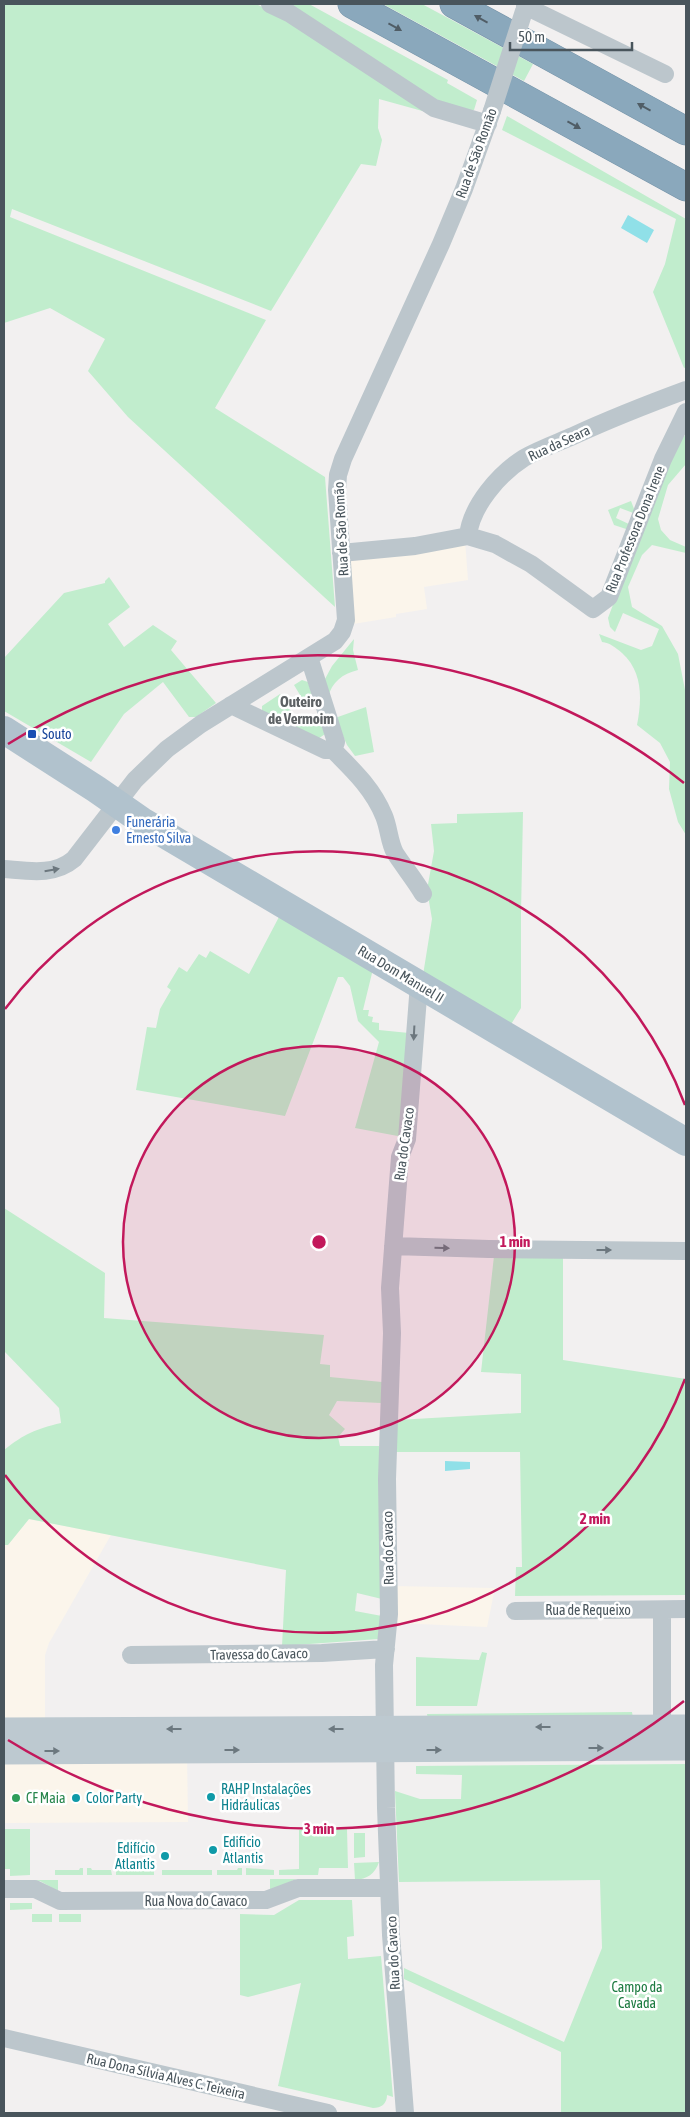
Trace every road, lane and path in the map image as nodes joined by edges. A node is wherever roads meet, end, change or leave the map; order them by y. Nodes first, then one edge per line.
1 (270, 4) edge
2 (352, 4) edge
3 (454, 4) edge
4 (525, 7) edge
5 (665, 74) dead end
6 (490, 118) junction
7 (686, 131) edge
8 (686, 187) edge
9 (686, 390) edge
10 (686, 412) edge
11 (468, 536) junction
12 (341, 553) junction
13 (309, 657) junction
14 (231, 705) junction
15 (4, 730) edge
16 (333, 750) junction
17 (116, 804) junction
18 (4, 869) edge
19 (423, 894) dead end
20 (419, 984) junction
21 (686, 1142) edge
22 (393, 1246) junction
23 (686, 1251) edge
24 (686, 1609) edge
25 (662, 1610) junction
26 (515, 1611) dead end
27 (386, 1649) junction
28 (131, 1656) dead end
29 (674, 1727) edge
30 (4, 1730) edge
31 (385, 1739) junction
32 (686, 1748) edge
33 (4, 1752) edge
34 (4, 1888) edge
35 (389, 1888) junction
36 (4, 2038) edge
37 (328, 2113) edge
38 (405, 2113) edge

1 - 6 street
2 -> 8 highway
7 -> 3 highway
4 - 5 street
4 - 6 street, Rua de São Romão, bridge
6 - 12 street, Rua de São Romão
9 - 11 street, Rua da Seara
10 - 11 street, Rua Professora Dona Irene
11 - 12 street, Rua Professora Dona Irene
12 - 13 street, Rua de São Romão
13 - 14 street, Rua de São Romão
13 - 16 street
14 - 16 street
14 - 17 street, Rua de São Romão
15 - 17 main road, Rua Dom Manuel II
16 - 19 street
18 -> 17 street, Rua de São Romão
17 - 20 main road, Rua Dom Manuel II
20 - 21 main road, Rua Dom Manuel II
20 -> 22 street, Rua do Cavaco
22 -> 23 street
22 - 27 street, Rua do Cavaco
24 - 25 street, Rua de Requeixo
25 - 26 street, Rua de Requeixo
25 - 29 street
27 - 28 street, Travessa do Cavaco
27 - 31 street, Rua do Cavaco
29 -> 31 main road
31 -> 30 main road
31 -> 32 main road
33 -> 31 main road
31 - 35 street, Rua do Cavaco
34 - 35 street, Rua Nova do Cavaco
35 - 38 street, Rua do Cavaco
36 - 37 street, Rua Dona Sílvia Alves C. Teixeira

